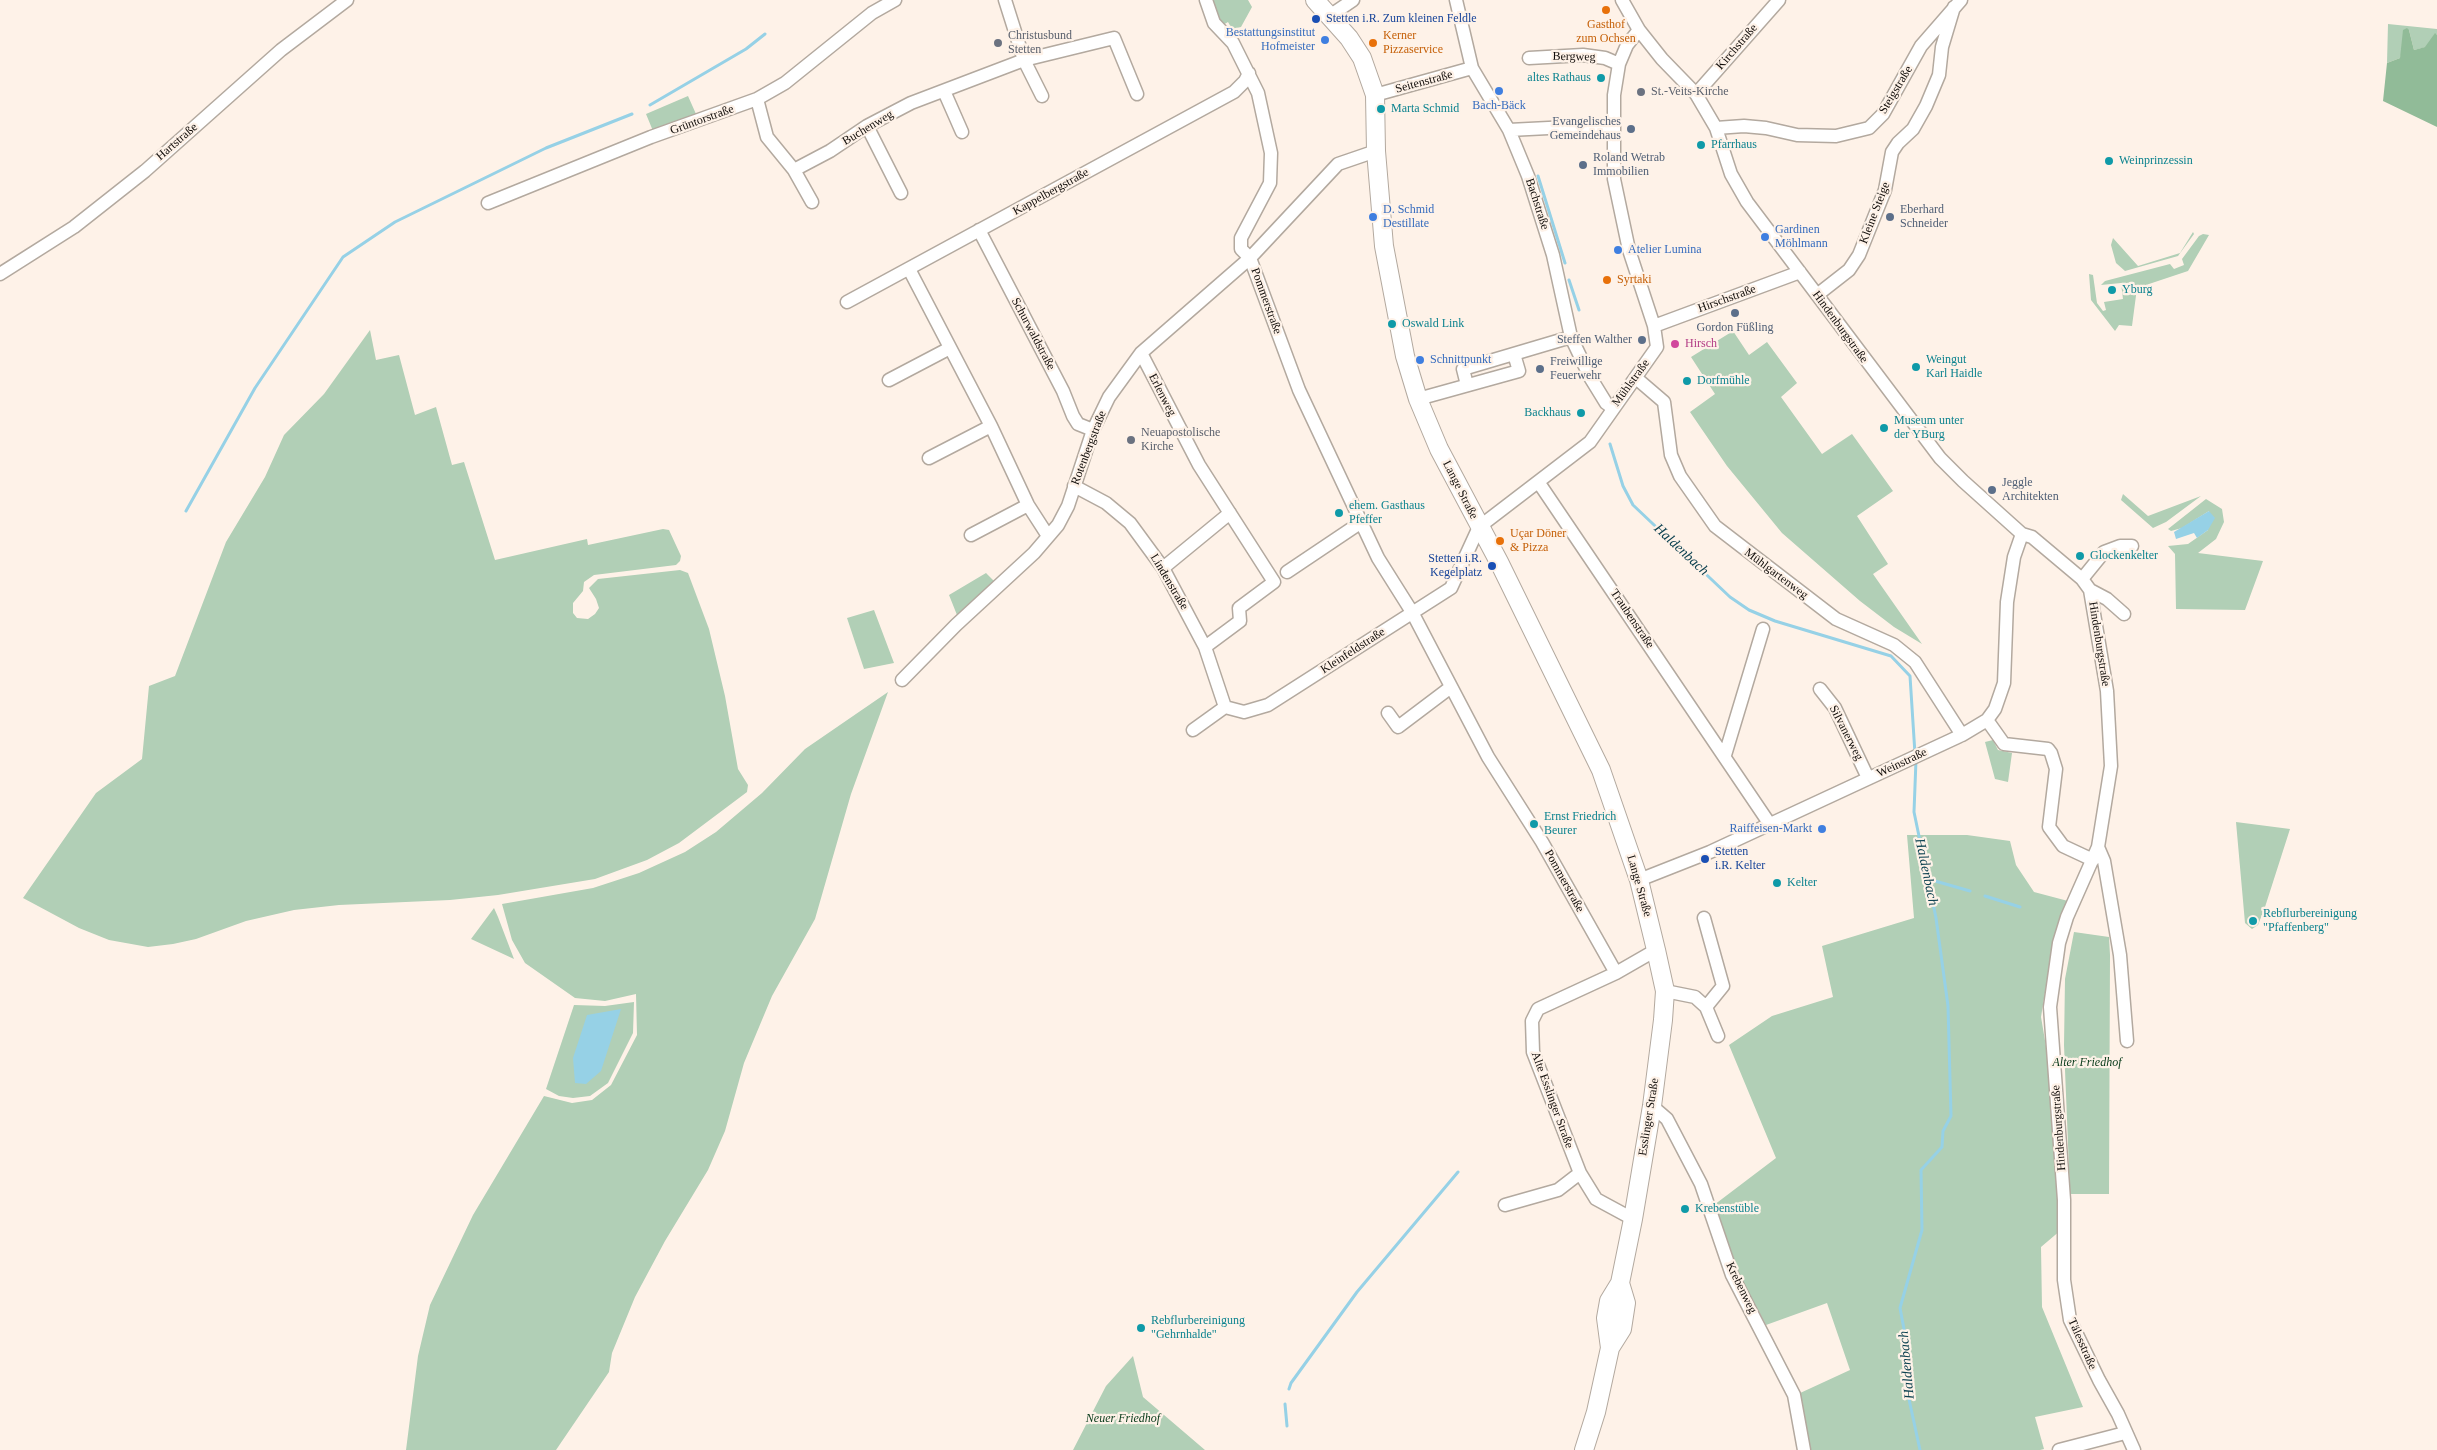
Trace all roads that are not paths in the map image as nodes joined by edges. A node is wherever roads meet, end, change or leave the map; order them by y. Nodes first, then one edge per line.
1 (347, 0) edge
2 (895, 0) edge
3 (1004, 0) edge
4 (1206, 0) edge
5 (1315, 0) edge
6 (1353, 0) edge
7 (1456, 0) edge
8 (1622, 0) edge
9 (1779, 0) edge
10 (1957, 4) edge
11 (1331, 15) junction
12 (1639, 30) junction
13 (1529, 58) dead end
14 (1024, 60) junction
15 (1619, 64) junction
16 (1472, 68) junction
17 (1248, 73) junction
18 (944, 91) junction
19 (1137, 94) dead end
20 (1696, 94) junction
21 (1375, 95) junction
22 (1042, 96) dead end
23 (757, 99) junction
24 (1611, 125) junction
25 (867, 126) junction
26 (1716, 128) junction
27 (1509, 130) junction
28 (962, 132) dead end
29 (1376, 151) junction
30 (794, 170) junction
31 (901, 193) dead end
32 (812, 202) dead end
33 (488, 204) dead end
34 (979, 230) junction
35 (1250, 258) junction
36 (908, 269) junction
37 (1800, 272) junction
38 (0, 274) edge
39 (1817, 295) junction
40 (847, 302) dead end
41 (1654, 326) junction
42 (1571, 337) junction
43 (950, 348) junction
44 (1141, 353) junction
45 (1636, 378) junction
46 (889, 380) dead end
47 (1418, 399) junction
48 (1613, 408) junction
49 (991, 426) junction
50 (1093, 430) junction
51 (929, 458) dead end
52 (1539, 483) junction
53 (1074, 486) junction
54 (1028, 505) junction
55 (1230, 512) junction
56 (1360, 523) junction
57 (1479, 527) junction
58 (2022, 534) junction
59 (971, 535) dead end
60 (1048, 536) junction
61 (2132, 546) dead end
62 (1163, 568) junction
63 (1287, 572) dead end
64 (2082, 579) junction
65 (2090, 590) junction
66 (1412, 612) junction
67 (2124, 614) dead end
68 (1763, 629) dead end
69 (1206, 647) junction
70 (902, 680) dead end
71 (1451, 687) junction
72 (1820, 690) dead end
73 (1225, 707) junction
74 (1388, 713) dead end
75 (1987, 720) junction
76 (1193, 730) dead end
77 (1962, 735) junction
78 (1725, 755) junction
79 (1868, 778) junction
80 (1769, 824) junction
81 (2098, 847) junction
82 (2093, 860) junction
83 (1639, 880) junction
84 (1704, 918) dead end
85 (1656, 950) junction
86 (1616, 973) junction
87 (1665, 991) junction
88 (1706, 1007) junction
89 (1718, 1036) dead end
90 (2126, 1041) dead end
91 (1652, 1106) junction
92 (1580, 1173) junction
93 (2064, 1200) joint
94 (1505, 1205) dead end
95 (1633, 1219) junction
96 (2125, 1433) junction
97 (1584, 1450) edge
98 (1804, 1450) edge
99 (2059, 1450) edge
100 (2134, 1450) edge

1 - 38 street, Hartstraße
2 - 23 street, Grüntorstraße
3 - 14 street
4 - 17 street, Pommerstraße
5 - 11 main road, Lange Straße
6 - 11 street
7 - 16 street, Bachstraße
8 - 12 street
9 - 20 street, Kirchstraße
10 - 26 street, Steigstraße
10 - 39 street, Kleine Steige
11 - 21 main road, Lange Straße
12 - 15 street, Mühlstraße
12 - 20 street
13 - 15 street, Bergweg
14 - 18 street, Buchenweg
14 - 19 street, Buchenweg
14 - 22 street
15 - 24 street, Mühlstraße
16 - 21 street, Seitenstraße
16 - 27 street, Bachstraße
17 - 34 street, Kappelbergstraße
17 - 35 street, Pommerstraße
18 - 25 street, Buchenweg
18 - 28 street
20 - 26 street
21 - 29 main road, Lange Straße
23 - 30 street
23 - 33 street, Grüntorstraße
24 - 27 street
24 - 41 street, Mühlstraße
25 - 30 street, Buchenweg
25 - 31 street
26 - 37 street, Hindenburgstraße
27 - 42 street, Bachstraße
29 - 35 street, Rotenbergstraße
29 - 47 main road, Lange Straße
30 - 32 street
34 - 36 street, Kappelbergstraße
34 - 50 street, Schurwaldstraße
35 - 44 street, Rotenbergstraße
35 - 56 street, Pommerstraße
36 - 40 street, Kappelbergstraße
36 - 43 street
37 - 39 street, Hindenburgstraße
37 - 41 street, Hirschstraße
39 - 58 street, Hindenburgstraße
41 - 45 street, Mühlstraße
42 - 47 street
42 - 48 street, Bachstraße
43 - 46 street
43 - 49 street
44 - 50 street, Rotenbergstraße
44 - 55 street, Erlenweg
45 - 48 street, Mühlstraße
45 - 77 street, Mühlgartenweg
47 - 57 main road, Lange Straße
48 - 52 street, Mühlstraße
49 - 51 street
49 - 54 street
50 - 53 street, Rotenbergstraße
52 - 57 street, Mühlstraße
52 - 78 street, Traubenstraße
53 - 60 street, Rotenbergstraße
53 - 62 street, Lindenstraße
54 - 59 street
54 - 60 street
55 - 62 street
55 - 69 street, Erlenweg
56 - 63 street
56 - 66 street, Pommerstraße
57 - 66 street, Kleinfeldstraße
57 - 83 main road, Lange Straße
58 - 64 street, Hindenburgstraße
58 - 75 street
60 - 70 street, Rotenbergstraße
61 - 64 street
62 - 69 street, Lindenstraße
64 - 65 street, Hindenburgstraße
65 - 67 street
65 - 81 street, Hindenburgstraße
66 - 71 street, Pommerstraße
66 - 73 street, Kleinfeldstraße
68 - 78 street
69 - 73 street, Lindenstraße
71 - 74 street
71 - 86 street, Pommerstraße
72 - 79 street, Silvanerweg
73 - 76 street
75 - 77 street, Weinstraße
75 - 82 street
77 - 79 street, Weinstraße
78 - 80 street, Traubenstraße
79 - 80 street, Weinstraße
80 - 83 street, Weinstraße
81 - 82 street, Hindenburgstraße
81 - 90 street
82 - 93 street, Hindenburgstraße
83 - 85 main road, Lange Straße
84 - 88 street
85 - 86 street, Alte Esslinger Straße
85 - 87 main road, Esslinger Straße
86 - 92 street, Alte Esslinger Straße
87 - 88 street
87 - 91 main road, Esslinger Straße
88 - 89 street
91 - 95 main road, Esslinger Straße
91 - 98 street, Krebenweg
92 - 94 street
92 - 95 street, Alte Esslinger Straße
93 - 96 street, Tälesstraße
95 - 97 main road, Esslinger Straße
96 - 99 street
96 - 100 street, Tälesstraße

